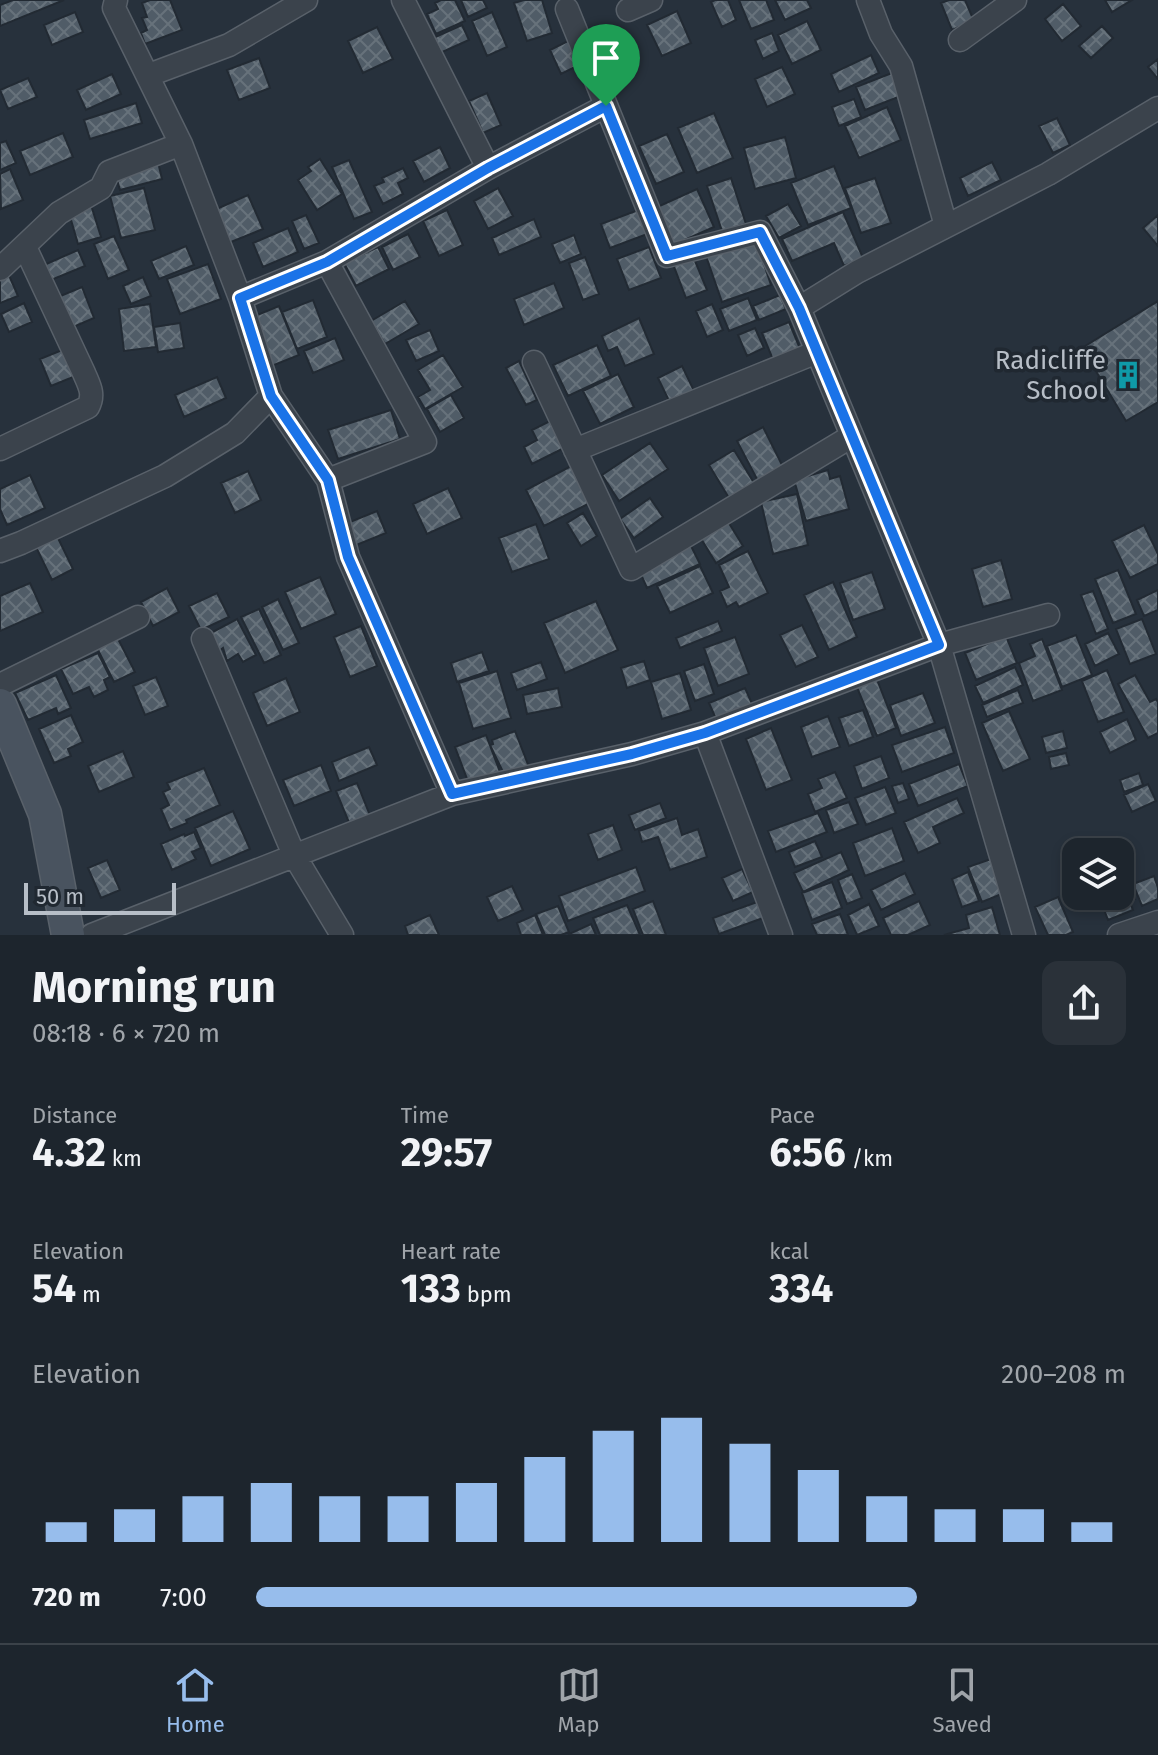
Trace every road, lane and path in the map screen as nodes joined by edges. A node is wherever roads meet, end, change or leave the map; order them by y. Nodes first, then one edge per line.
1 (116, 0) edge
2 (306, 0) edge
3 (403, 0) edge
4 (651, 0) edge
5 (868, 0) edge
6 (1015, 0) edge
7 (567, 9) dead end
8 (628, 10) dead end
9 (960, 40) dead end
10 (149, 75) junction
11 (606, 106) junction
12 (1158, 108) edge
13 (181, 144) junction
14 (488, 168) junction
15 (946, 226) junction
16 (25, 247) junction
17 (327, 262) junction
18 (0, 269) edge
19 (240, 298) junction
20 (799, 308) junction
21 (817, 352) junction
22 (534, 362) dead end
23 (271, 396) junction
24 (852, 436) junction
25 (0, 449) edge
26 (575, 450) junction
27 (328, 480) junction
28 (0, 551) edge
29 (1048, 615) dead end
30 (138, 617) dead end
31 (203, 639) dead end
32 (939, 645) junction
33 (0, 685) edge
34 (0, 705) edge
35 (705, 733) junction
36 (452, 794) junction
37 (294, 855) junction
38 (1158, 922) edge
39 (68, 935) edge
40 (92, 935) edge
41 (342, 935) edge
42 (781, 935) edge
43 (1024, 935) edge
44 (1119, 935) edge

1 - 10 street
2 - 10 street
3 - 14 street
4 - 8 street
5 - 15 street
6 - 9 street
7 - 11 street
10 - 13 street
11 - 14 street
11 - 20 street
12 - 15 street
13 - 16 street
13 - 19 street
14 - 17 street
15 - 20 street
16 - 18 street
16 - 25 street
17 - 19 street
17 - 27 street
19 - 23 street
20 - 21 street
21 - 24 street
21 - 26 street
22 - 26 street
23 - 27 street
23 - 28 street
24 - 26 street
24 - 32 street
27 - 36 street
29 - 32 street
30 - 33 street
31 - 37 street
32 - 35 street
32 - 43 street
34 - 39 street
35 - 36 street
35 - 42 street
36 - 37 street
37 - 40 street
37 - 41 street
38 - 44 street

